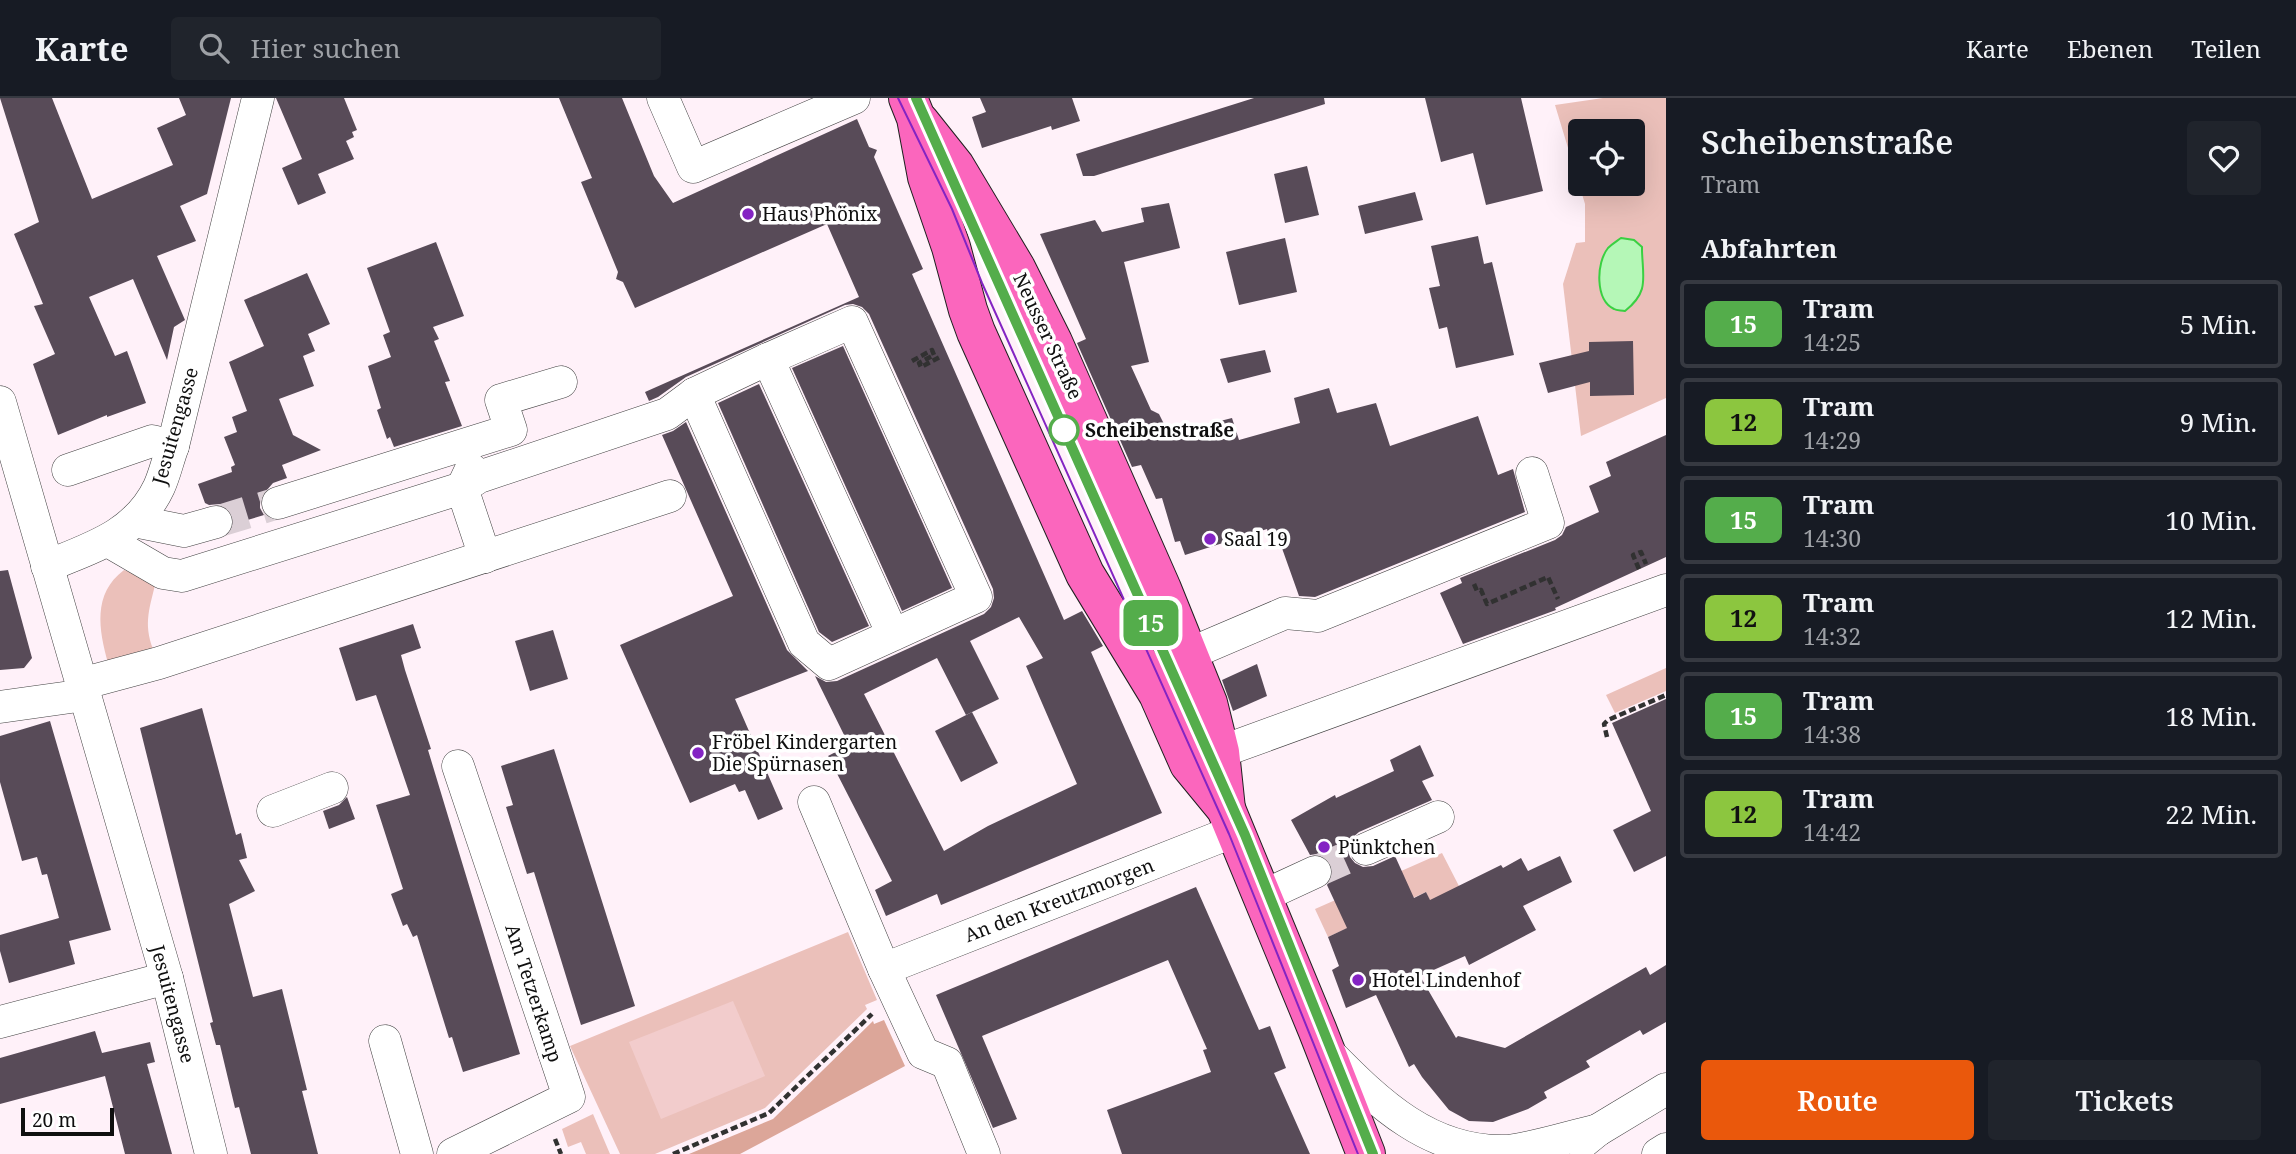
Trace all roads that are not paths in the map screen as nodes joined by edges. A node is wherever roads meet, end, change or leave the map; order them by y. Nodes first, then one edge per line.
1 (258, 98) edge
2 (663, 98) edge
3 (853, 98) edge
4 (807, 107) edge
5 (912, 108) edge
6 (768, 359) junction
7 (561, 382) dead end
8 (694, 394) junction
9 (0, 402) edge
10 (173, 446) junction
11 (68, 470) dead end
12 (1532, 473) dead end
13 (462, 488) junction
14 (670, 496) dead end
15 (278, 503) tunnel mouth
16 (134, 521) junction
17 (216, 522) tunnel mouth
18 (108, 541) junction
19 (485, 557) junction
20 (47, 566) junction
21 (1666, 590) edge
22 (893, 635) junction
23 (1189, 654) junction
24 (83, 689) junction
25 (13, 706) edge
26 (0, 729) edge
27 (1220, 752) junction
28 (458, 766) dead end
29 (332, 788) dead end
30 (814, 802) dead end
31 (273, 811) dead end
32 (1438, 817) dead end
33 (1230, 820) junction
34 (1366, 849) tunnel mouth
35 (1315, 872) tunnel mouth
36 (1263, 896) junction
37 (884, 969) junction
38 (167, 978) junction
39 (0, 1022) edge
40 (385, 1041) dead end
41 (1325, 1049) junction
42 (1666, 1089) edge
43 (1598, 1130) junction
44 (1666, 1149) edge
45 (211, 1154) edge
46 (417, 1154) edge
47 (453, 1154) edge
48 (984, 1154) edge
49 (1366, 1154) edge
50 (1568, 1154) edge
51 (1658, 1154) edge

1 - 10 street, Jesuitengasse
2 - 4 street
3 - 4 street
5 - 23 main road, Neusser Straße
5 - 33 main road, Neusser Straße
6 - 8 street
6 - 22 street
6 - 22 street
7 - 15 street
8 - 13 street
8 - 22 street
9 - 20 street
10 - 11 street
10 - 16 street, Jesuitengasse
12 - 23 street
13 - 18 street
13 - 19 street
14 - 19 street
16 - 17 street
16 - 18 street, Jesuitengasse
18 - 20 street, Jesuitengasse
19 - 24 street
20 - 24 street, Jesuitengasse
21 - 27 street
23 - 27 main road, Neusser Straße
24 - 25 street
24 - 38 street, Jesuitengasse
25 - 26 street
27 - 33 main road, Neusser Straße
28 - 47 street, Am Tetzerkamp
29 - 31 street
30 - 37 street
32 - 34 street
33 - 36 main road, Neusser Straße
33 - 37 street, An den Kreutzmorgen
35 - 36 street
36 - 41 main road, Neusser Straße
37 - 48 street
38 - 39 street
38 - 45 street, Jesuitengasse
40 - 46 street
41 - 43 street
41 - 49 main road, Neusser Straße
42 - 43 street
43 - 50 street
44 - 51 street

